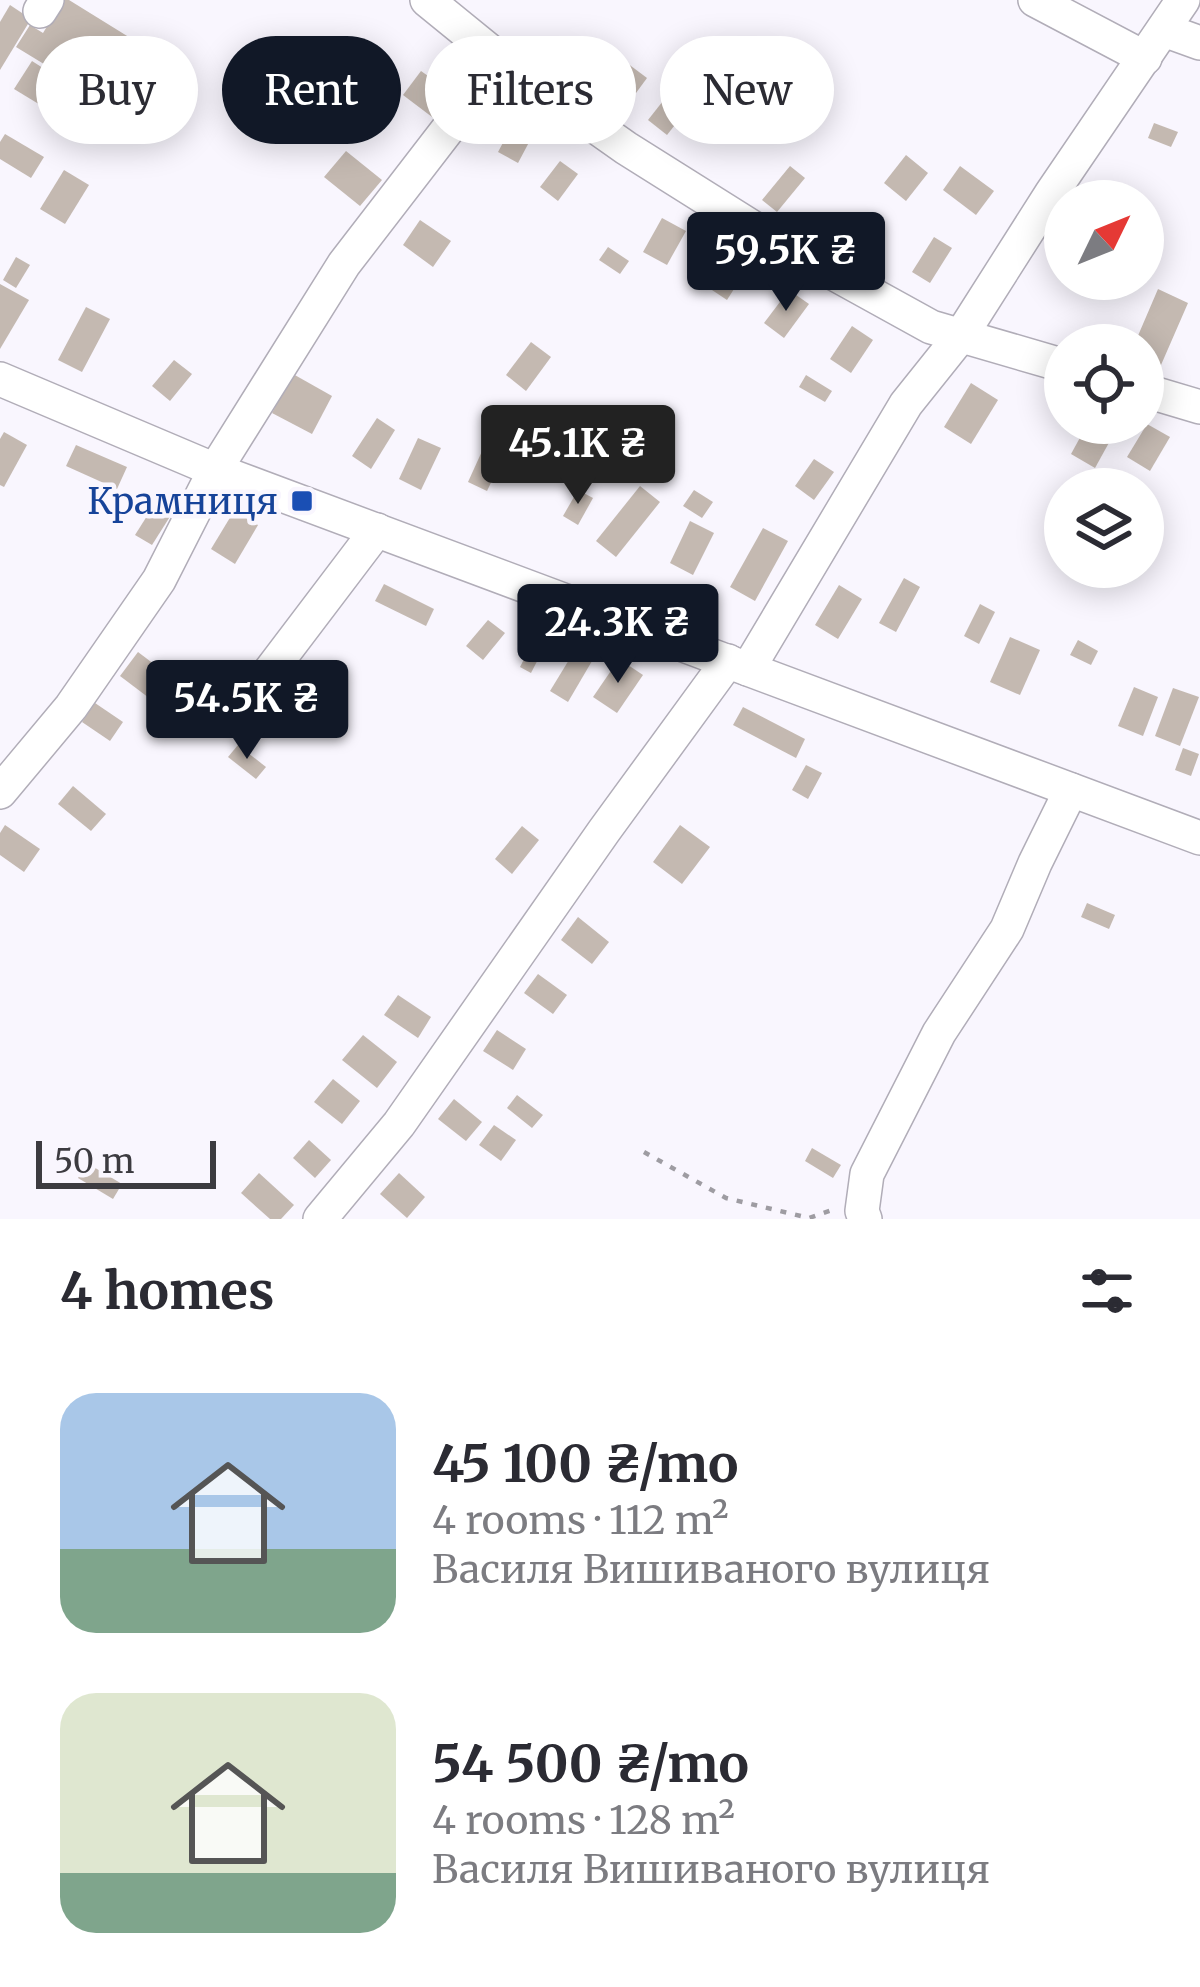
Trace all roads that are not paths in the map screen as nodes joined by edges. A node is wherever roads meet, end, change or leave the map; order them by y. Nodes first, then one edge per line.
1 (427, 0) edge
2 (1035, 0) edge
3 (1183, 0) edge
4 (472, 36) edge
5 (1200, 43) edge
6 (1154, 44) junction
7 (436, 144) edge
8 (620, 144) edge
9 (962, 334) junction
10 (1044, 359) edge
11 (0, 379) edge
12 (1164, 396) edge
13 (1200, 407) edge
14 (215, 470) junction
15 (377, 530) junction
16 (738, 665) junction
17 (236, 716) dead end
18 (1071, 790) junction
19 (0, 792) edge
20 (1200, 838) edge
21 (320, 1219) edge
22 (865, 1219) edge

1 - 4 street
2 - 6 street
3 - 6 street
5 - 6 street
6 - 9 street
7 - 14 street
8 - 9 street
9 - 10 street
9 - 16 street
11 - 14 street
12 - 13 street
14 - 15 street
14 - 19 street
15 - 16 street
15 - 17 street
16 - 18 street
16 - 21 street
18 - 20 street
18 - 22 street

